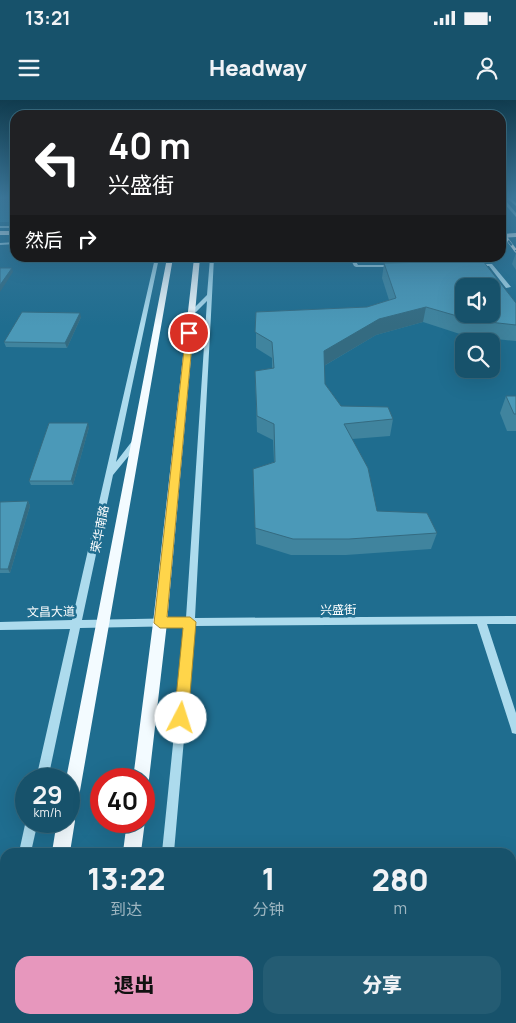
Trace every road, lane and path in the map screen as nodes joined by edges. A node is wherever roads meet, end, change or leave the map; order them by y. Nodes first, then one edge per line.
1 (156, 262) edge
2 (169, 262) edge
3 (197, 262) edge
4 (212, 262) edge
5 (354, 262) edge
6 (470, 265) edge
7 (404, 266) edge
8 (508, 286) dead end
9 (209, 296) junction
10 (191, 314) junction
11 (136, 442) junction
12 (108, 476) junction
13 (516, 620) edge
14 (481, 621) junction
15 (190, 622) junction
16 (160, 623) junction
17 (76, 624) junction
18 (102, 624) junction
19 (0, 626) edge
20 (516, 730) edge
21 (44, 768) edge
22 (76, 768) edge
23 (142, 768) edge
24 (29, 833) edge
25 (64, 833) edge
26 (134, 833) edge
27 (26, 848) edge
28 (62, 848) edge
29 (133, 848) edge
30 (168, 848) edge

1 - 12 street
2 - 11 main road, 荣华南路
3 - 10 main road
4 - 9 street
5 - 7 street
6 - 8 street
9 - 10 street
9 - 15 street
10 - 16 main road
11 - 12 street
11 - 18 main road, 荣华南路
12 - 17 street
13 - 14 street, 兴盛街
14 - 15 street, 兴盛街
14 - 20 street
15 - 16 street, 兴盛街
15 - 30 street
16 - 18 street, 文昌大道
16 - 23 main road
17 - 18 street, 文昌大道
17 - 19 street, 文昌大道
17 - 21 street
18 - 22 main road, 荣华南路
24 - 27 street
25 - 28 main road
26 - 29 main road

